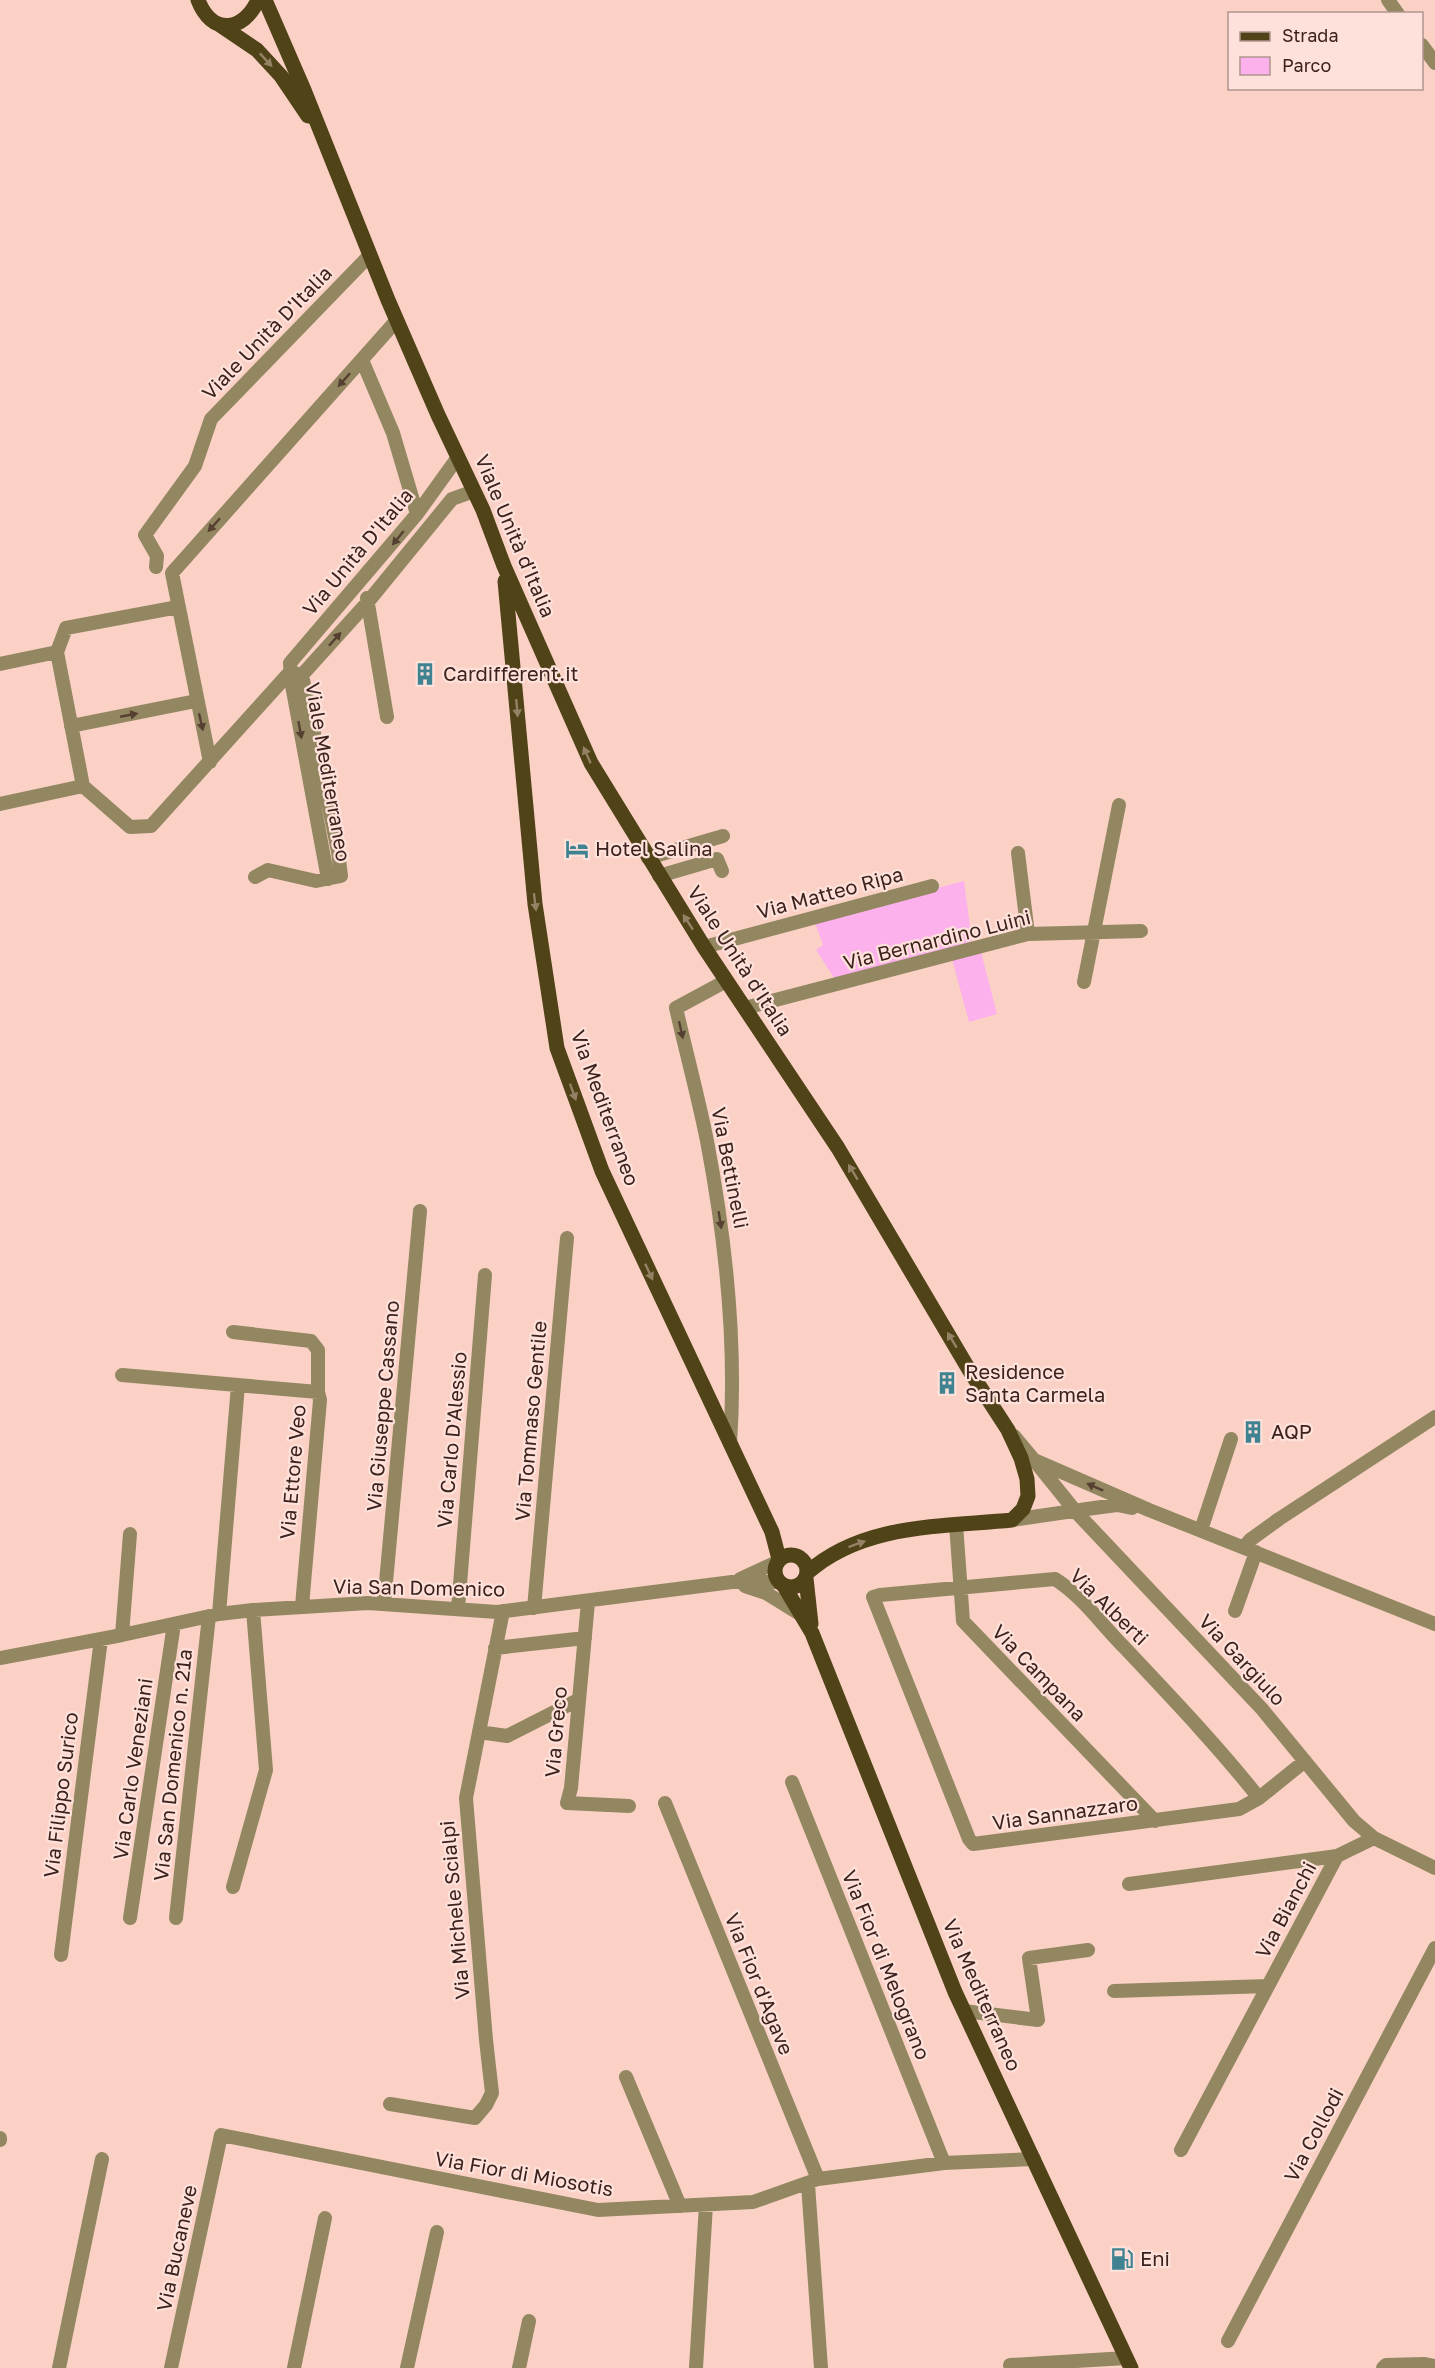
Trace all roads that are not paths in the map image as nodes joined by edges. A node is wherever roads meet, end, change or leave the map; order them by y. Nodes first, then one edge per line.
1 (198, 0) edge
2 (258, 0) edge
3 (265, 0) edge
4 (220, 25) junction
5 (1423, 46) edge
6 (1435, 63) edge
7 (322, 139) junction
8 (370, 255) junction
9 (397, 321) junction
10 (362, 360) junction
11 (458, 457) junction
12 (474, 491) junction
13 (417, 514) junction
14 (504, 566) junction
15 (156, 567) dead end
16 (364, 579) junction
17 (368, 603) junction
18 (178, 607) junction
19 (536, 638) junction
20 (512, 649) junction
21 (57, 652) junction
22 (0, 664) edge
23 (296, 674) junction
24 (196, 701) junction
25 (387, 717) dead end
26 (71, 726) junction
27 (210, 762) junction
28 (83, 786) junction
29 (0, 804) edge
30 (1119, 805) dead end
31 (723, 836) dead end
32 (1018, 853) dead end
33 (648, 858) junction
34 (722, 871) dead end
35 (658, 876) junction
36 (255, 877) dead end
37 (932, 886) dead end
38 (1141, 931) dead end
39 (1094, 932) junction
40 (1028, 934) junction
41 (704, 947) junction
42 (726, 981) junction
43 (1084, 982) dead end
44 (744, 1008) junction
45 (420, 1211) dead end
46 (567, 1238) dead end
47 (485, 1275) dead end
48 (233, 1332) dead end
49 (123, 1375) dead end
50 (238, 1385) junction
51 (318, 1392) junction
52 (734, 1395) junction
53 (713, 1408) junction
54 (1435, 1417) edge
55 (1008, 1430) junction
56 (1231, 1439) dead end
57 (730, 1444) junction
58 (1034, 1460) junction
59 (1149, 1510) junction
60 (1076, 1512) junction
61 (1012, 1520) junction
62 (956, 1524) junction
63 (1201, 1530) junction
64 (130, 1534) dead end
65 (1250, 1550) junction
66 (778, 1561) junction
67 (806, 1575) junction
68 (732, 1582) junction
69 (782, 1584) junction
70 (959, 1589) junction
71 (873, 1597) joint
72 (588, 1602) junction
73 (384, 1604) junction
74 (302, 1606) junction
75 (534, 1608) junction
76 (458, 1609) junction
77 (253, 1610) junction
78 (503, 1611) junction
79 (1235, 1611) dead end
80 (214, 1615) junction
81 (801, 1615) junction
82 (178, 1623) junction
83 (1435, 1624) edge
84 (812, 1633) junction
85 (123, 1635) junction
86 (585, 1638) junction
87 (101, 1640) junction
88 (495, 1648) junction
89 (0, 1658) edge
90 (579, 1700) junction
91 (479, 1732) junction
92 (1305, 1761) junction
93 (792, 1782) dead end
94 (1259, 1798) junction
95 (664, 1803) dead end
96 (629, 1806) dead end
97 (1155, 1821) junction
98 (154, 1825) dead end
99 (1374, 1838) junction
100 (1337, 1856) junction
101 (1435, 1868) edge
102 (1129, 1884) dead end
103 (233, 1887) dead end
104 (130, 1918) dead end
105 (176, 1918) dead end
106 (1435, 1948) edge
107 (1088, 1950) dead end
108 (61, 1955) dead end
109 (1268, 1986) junction
110 (1114, 1990) dead end
111 (964, 2011) junction
112 (626, 2077) dead end
113 (390, 2104) dead end
114 (221, 2135) joint
115 (1181, 2150) dead end
116 (102, 2159) dead end
117 (1034, 2159) junction
118 (944, 2163) junction
119 (813, 2182) junction
120 (706, 2205) junction
121 (680, 2206) junction
122 (325, 2218) dead end
123 (437, 2232) dead end
124 (529, 2322) dead end
125 (1228, 2341) dead end
126 (1128, 2363) edge
127 (1010, 2365) dead end
128 (1435, 2366) edge
129 (59, 2368) edge
130 (171, 2368) edge
131 (294, 2368) edge
132 (407, 2368) edge
133 (519, 2368) edge
134 (696, 2368) edge
135 (821, 2368) edge
136 (1383, 2368) edge

1 - 4 main road, Viale Unità d'Italia
2 - 4 main road
3 - 7 main road, Viale Unità d'Italia
4 -> 7 main road, Viale Unità d'Italia
5 - 6 street
7 - 8 main road, Viale Unità d'Italia
8 - 9 main road, Viale Unità d'Italia
8 - 15 street, Viale Unità D'Italia
9 - 10 street
9 - 11 main road, Viale Unità d'Italia
10 - 13 street
10 -> 18 street
11 - 12 main road, Viale Unità d'Italia
11 - 13 street, Via Unità D'Italia
12 - 14 main road, Viale Unità d'Italia
12 - 17 street
13 -> 16 street, Via Unità D'Italia
14 - 19 main road, Viale Unità d'Italia
14 - 20 main road, Via Mediterraneo
16 - 17 street
16 - 23 street, Via Unità D'Italia
23 -> 17 street
17 - 25 street
18 - 21 street
18 - 24 street
19 - 20 main road
33 -> 19 main road, Viale Unità d'Italia
20 -> 53 main road, Via Mediterraneo
21 - 22 street
21 - 26 street
23 - 27 street
23 - 36 street, Viale Mediterraneo
26 -> 24 street
24 -> 27 street
26 - 28 street
27 - 28 street
28 - 29 street
30 - 39 street
31 - 33 street
32 - 40 street
33 - 35 main road, Viale Unità d'Italia
34 - 35 street, Viale Unità D'Italia
41 -> 35 main road, Viale Unità d'Italia
37 - 41 street, Via Matteo Ripa
38 - 39 street, Via Bernardino Luini
39 - 40 street, Via Bernardino Luini
39 - 43 street
40 - 44 street, Via Bernardino Luini
41 - 42 main road, Viale Unità d'Italia
42 - 44 main road, Viale Unità d'Italia
42 -> 52 street, Via Bettinelli
55 -> 44 main road, Viale Unità d'Italia
45 - 73 street, Via Giuseppe Cassano
46 - 75 street, Via Tommaso Gentile
47 - 76 street, Via Carlo D'Alessio
48 - 51 street
49 - 50 street, Via Ettore Veo
50 - 51 street, Via Ettore Veo
50 - 80 street, Via San Domenico n. 21a
51 - 74 street, Via Ettore Veo
52 - 53 street
52 - 57 street, Via Bettinelli
53 - 57 main road, Via Mediterraneo
54 - 65 street
55 - 58 street, Via Gargiulo
55 - 61 main road, Viale Unità d'Italia
56 - 63 street
57 - 66 main road, Via Mediterraneo
59 -> 58 street
58 - 60 street, Via Gargiulo
59 - 60 street
59 - 63 street
60 - 61 street
60 - 92 street, Via Gargiulo
61 - 62 main road
67 -> 62 main road
62 - 70 street, Via Campana
63 - 65 street
64 - 85 street
65 - 79 street
65 - 83 street
66 - 67 main road
66 - 68 street, Via San Domenico
66 - 69 main road
67 - 69 main road
67 - 84 main road
68 - 69 street, Via San Domenico
68 - 72 street, Via San Domenico
68 - 81 street
69 - 81 main road
70 - 71 street, Via Alberti
70 - 94 street, Via Alberti
70 - 97 street, Via Campana
71 - 97 street, Via Sannazzaro
72 - 75 street, Via San Domenico
72 - 86 street, Via Greco
73 - 74 street, Via San Domenico
73 - 76 street, Via San Domenico
74 - 77 street, Via San Domenico
75 - 78 street, Via San Domenico
76 - 78 street, Via San Domenico
77 - 80 street, Via San Domenico
77 - 103 street
78 - 88 street, Via Michele Scialpi
80 - 82 street, Via San Domenico
80 - 105 street, Via San Domenico n. 21a
81 - 84 main road
82 - 85 street, Via San Domenico
82 - 98 street
82 - 104 street, Via Carlo Veneziani
84 - 111 main road, Via Mediterraneo
85 - 87 street, Via San Domenico
86 - 88 street
86 - 90 street, Via Greco
87 - 89 street, Via San Domenico
87 - 108 street, Via Filippo Surico
88 - 91 street, Via Michele Scialpi
90 - 91 street
90 - 96 street, Via Greco
91 - 113 street, Via Michele Scialpi
92 - 94 street, Via Sannazzaro
92 - 99 street, Via Gargiulo
93 - 118 street, Via Fior di Melograno
94 - 97 street, Via Sannazzaro
95 - 119 street, Via Fior d'Agave
99 - 100 street, Via Bianchi
99 - 101 street, Via Gargiulo
100 - 102 street
100 - 109 street, Via Bianchi
106 - 125 street, Via Collodi
107 - 111 street
109 - 110 street, Via Bianchi
109 - 115 street, Via Bianchi
111 - 117 main road, Via Mediterraneo
112 - 121 street
114 - 121 street, Via Fior di Miosotis
114 - 130 street, Via Bucaneve
116 - 129 street
117 - 118 street, Via Fior di Miosotis
117 - 126 main road, Via Mediterraneo
118 - 119 street, Via Fior di Miosotis
119 - 120 street, Via Fior di Miosotis
119 - 135 street, Via Fior d'Agave
120 - 121 street, Via Fior di Miosotis
120 - 134 street
122 - 131 street
123 - 132 street
124 - 133 street
126 - 127 street
128 - 136 street

